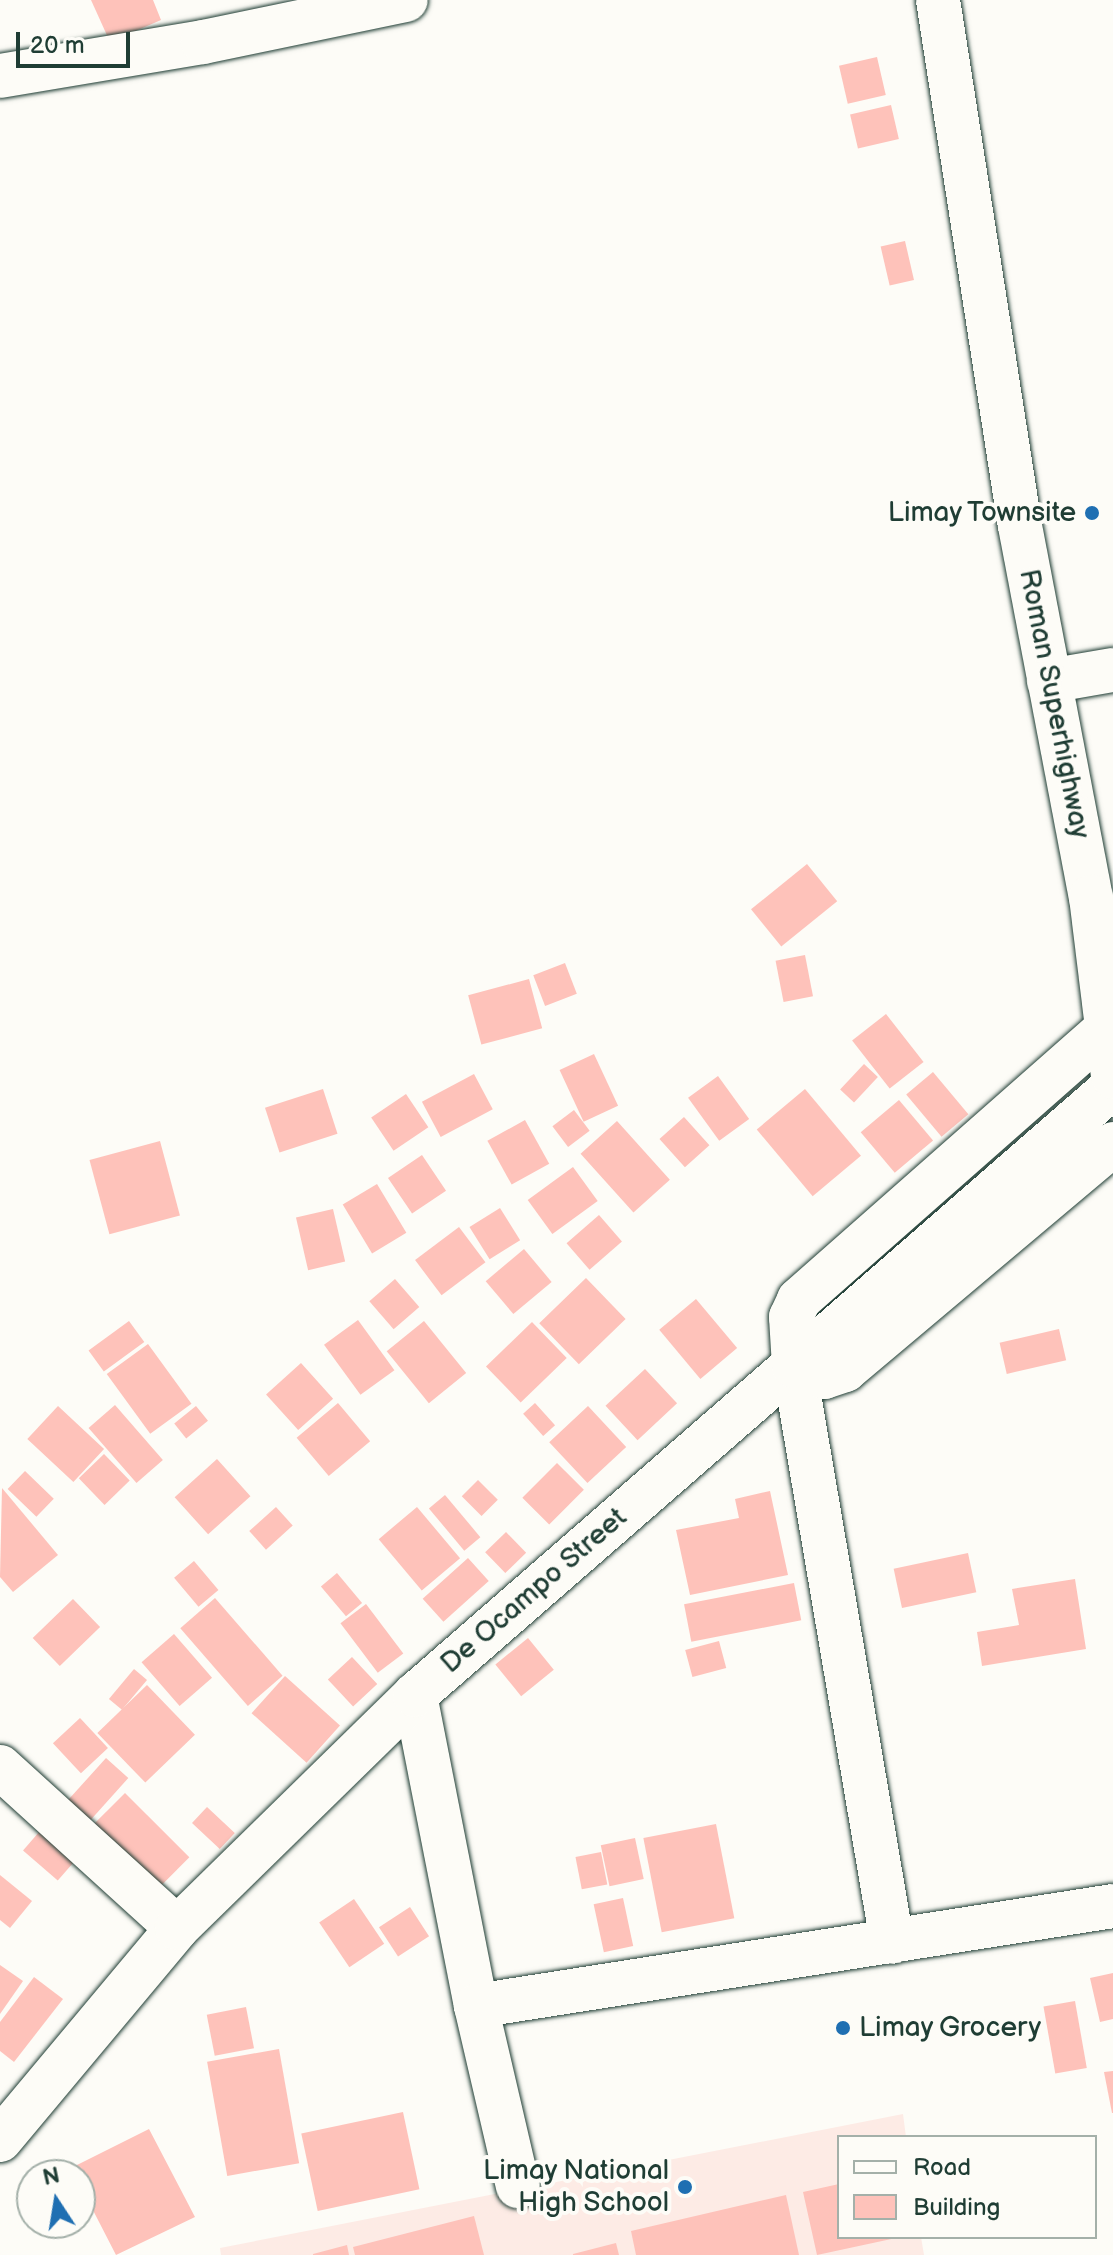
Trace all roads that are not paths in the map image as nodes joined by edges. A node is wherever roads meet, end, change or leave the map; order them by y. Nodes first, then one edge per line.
1 (406, 0) edge
2 (938, 0) edge
3 (0, 76) edge
4 (1113, 670) edge
5 (1049, 681) junction
6 (1102, 893) edge
7 (1108, 1027) edge
8 (1113, 1077) edge
9 (1113, 1087) edge
10 (1113, 1144) edge
11 (805, 1356) junction
12 (415, 1695) junction
13 (0, 1767) edge
14 (1113, 1906) edge
15 (177, 1928) junction
16 (892, 1942) junction
17 (476, 2006) junction
18 (1, 2137) edge
19 (518, 2186) dead end

1 - 3 street
2 - 5 street, Roman Superhighway
4 - 5 street
5 - 6 street, Roman Superhighway
6 - 7 street, Roman Superhighway
7 - 8 street, Roman Superhighway
7 - 11 street
9 - 11 street, De Ocampo Street
10 - 11 street
11 - 12 street, De Ocampo Street
11 - 16 street
12 - 15 street, De Ocampo Street
12 - 17 street
13 - 15 street
14 - 16 street
15 - 18 street, De Ocampo Street
16 - 17 street
17 - 19 street

